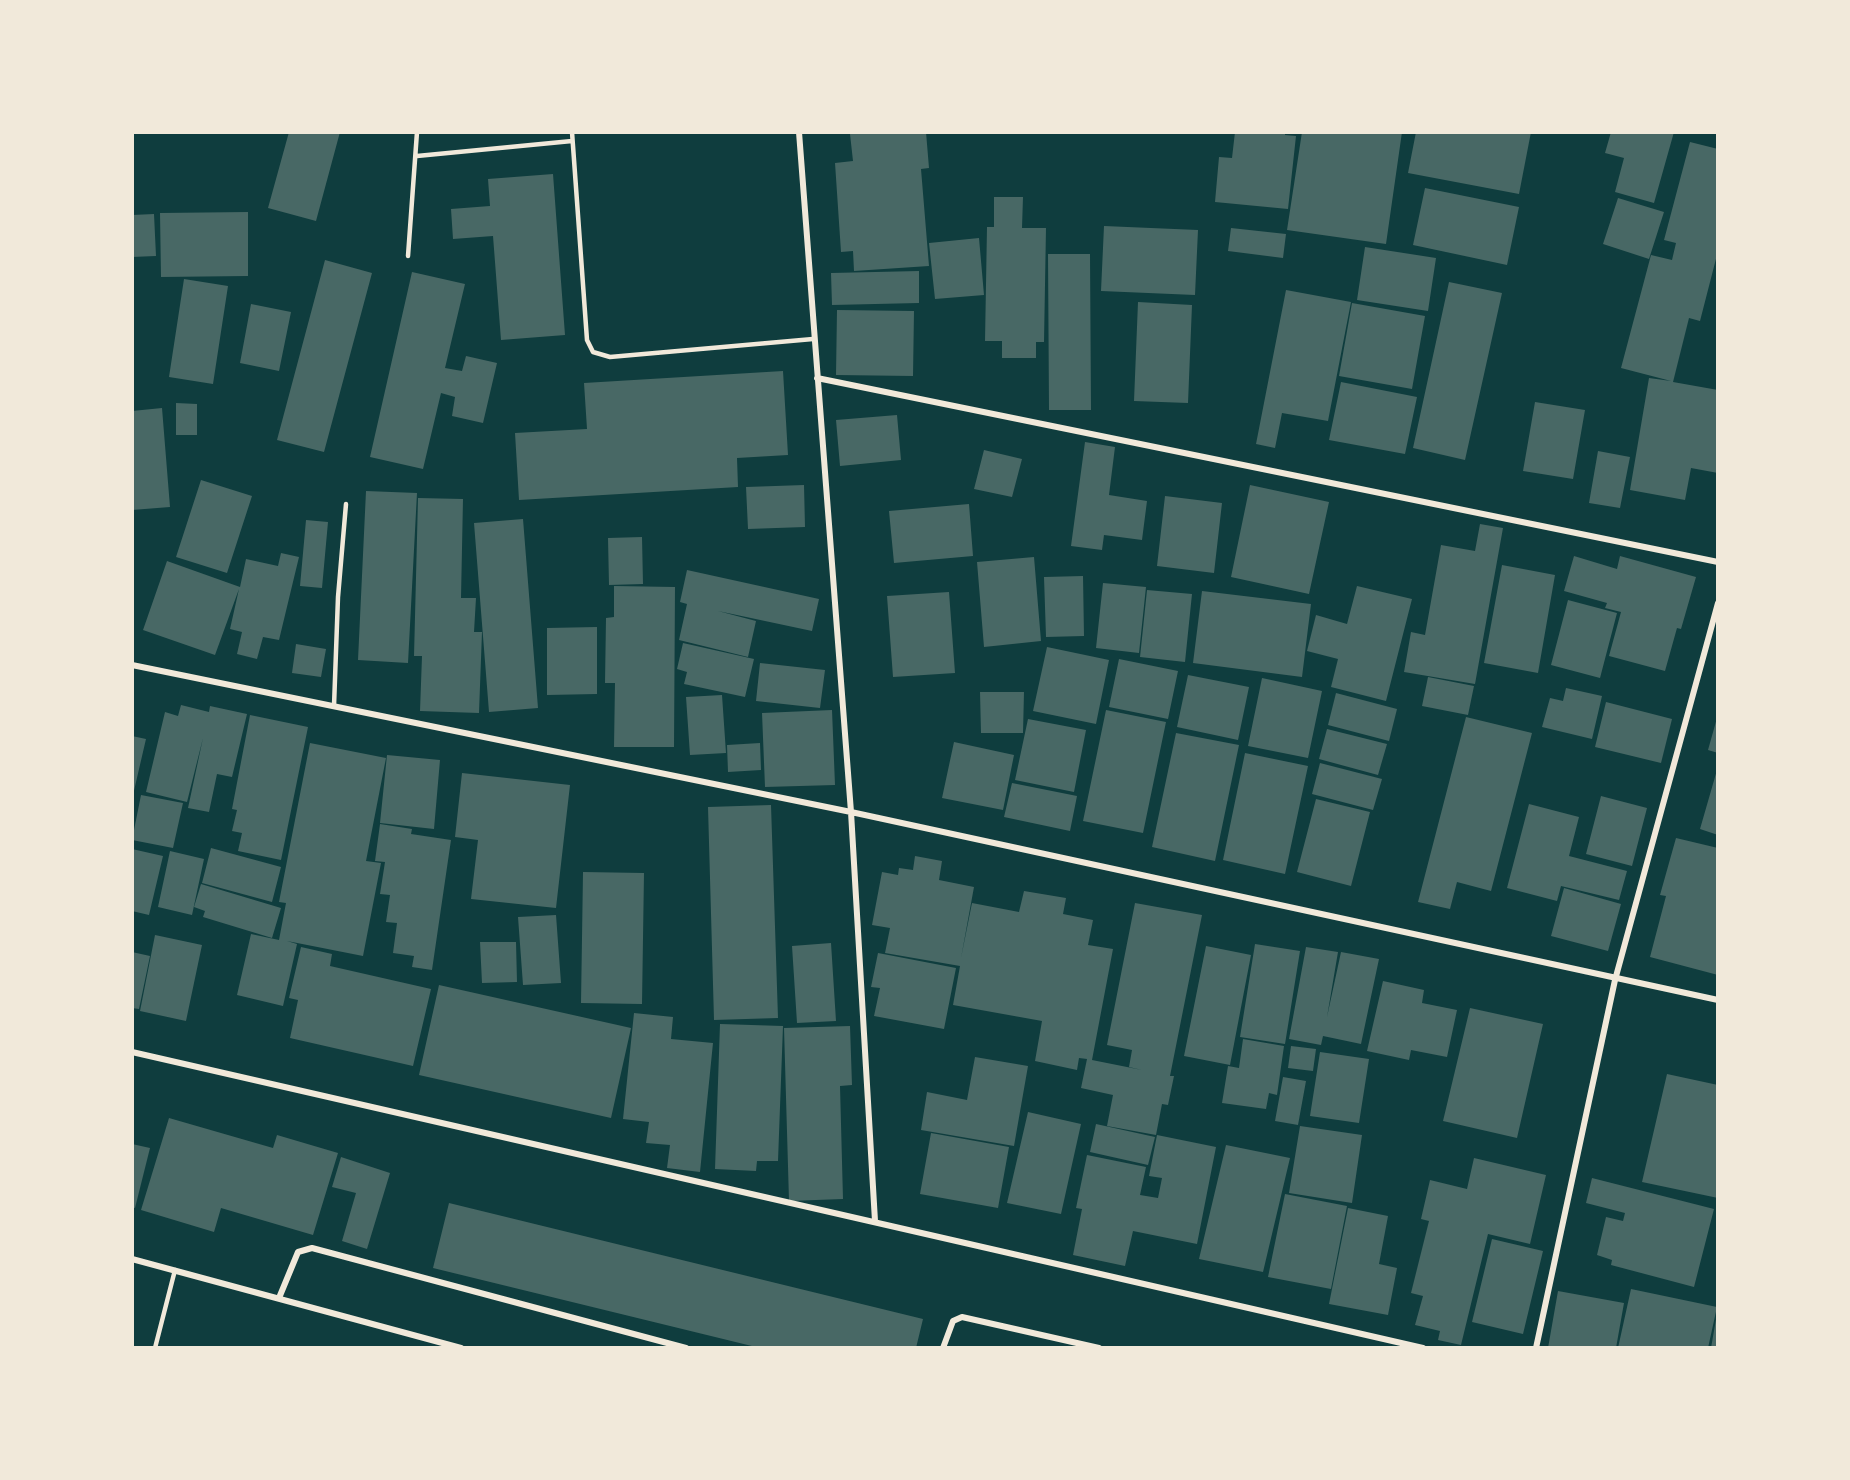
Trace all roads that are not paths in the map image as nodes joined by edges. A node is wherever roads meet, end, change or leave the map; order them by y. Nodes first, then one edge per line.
1 (417, 132) edge
2 (572, 132) edge
3 (799, 132) edge
4 (572, 141) junction
5 (417, 156) junction
6 (408, 256) dead end
7 (813, 339) junction
8 (817, 378) junction
9 (346, 504) dead end
10 (1718, 562) edge
11 (1718, 603) edge
12 (132, 665) edge
13 (334, 706) junction
14 (851, 812) junction
15 (1615, 980) junction
16 (1718, 1000) edge
17 (132, 1052) edge
18 (875, 1221) junction
19 (132, 1259) edge
20 (175, 1270) junction
21 (279, 1298) junction
22 (154, 1348) edge
23 (460, 1348) edge
24 (686, 1348) edge
25 (943, 1348) edge
26 (1099, 1348) edge
27 (1423, 1348) edge
28 (1536, 1348) edge

1 - 5 lane
2 - 4 lane
3 - 7 street
4 - 5 lane
4 - 7 lane
5 - 6 lane
7 - 8 street
8 - 10 street
8 - 14 street
9 - 13 lane
11 - 15 street
12 - 13 street
13 - 14 street
14 - 15 street
14 - 18 street
15 - 16 street
15 - 28 street
17 - 18 street
18 - 27 street
19 - 20 street
20 - 21 street
20 - 22 lane
21 - 23 street
21 - 24 street
25 - 26 street

